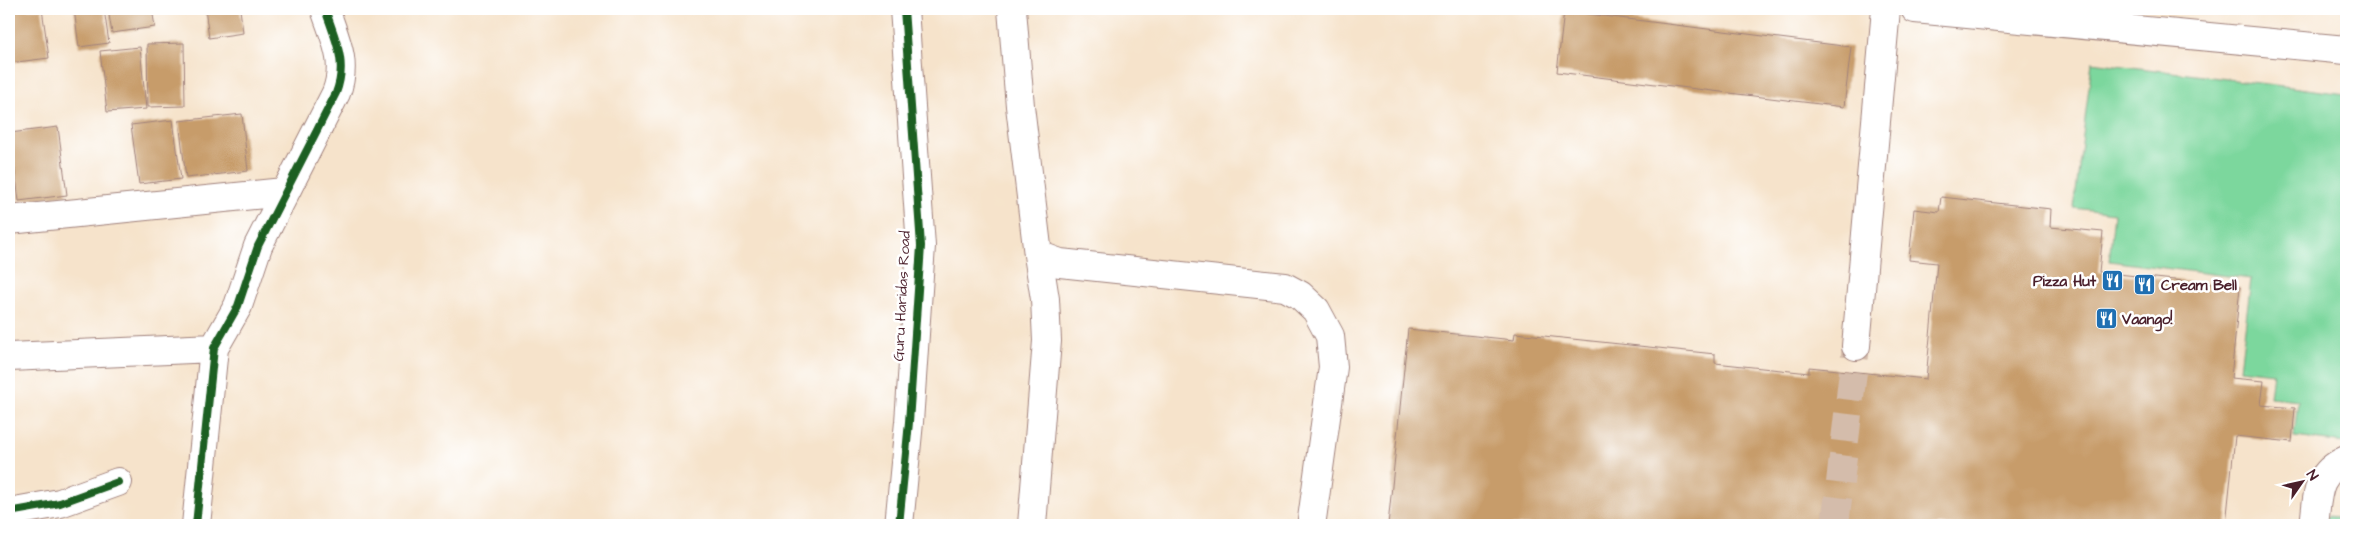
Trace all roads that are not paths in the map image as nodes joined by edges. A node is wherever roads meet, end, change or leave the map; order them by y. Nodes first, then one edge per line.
1 (325, 9) edge
2 (904, 9) edge
3 (1012, 9) edge
4 (1886, 9) edge
5 (1915, 9) edge
6 (2346, 50) edge
7 (284, 192) junction
8 (9, 220) edge
9 (1038, 255) junction
10 (1856, 346) tunnel mouth
11 (214, 348) junction
12 (9, 357) edge
13 (2346, 460) edge
14 (118, 482) dead end
15 (9, 512) edge
16 (1312, 520) dead end
17 (196, 525) edge
18 (899, 525) edge
19 (1032, 525) edge
20 (2314, 525) edge

1 - 7 street
2 - 18 street, Guru Haridas Road
3 - 9 street
4 - 10 street
5 - 6 street
7 - 8 street
7 - 11 street
9 - 16 street
9 - 19 street
11 - 12 street
11 - 17 street
13 - 20 street
14 - 15 street

